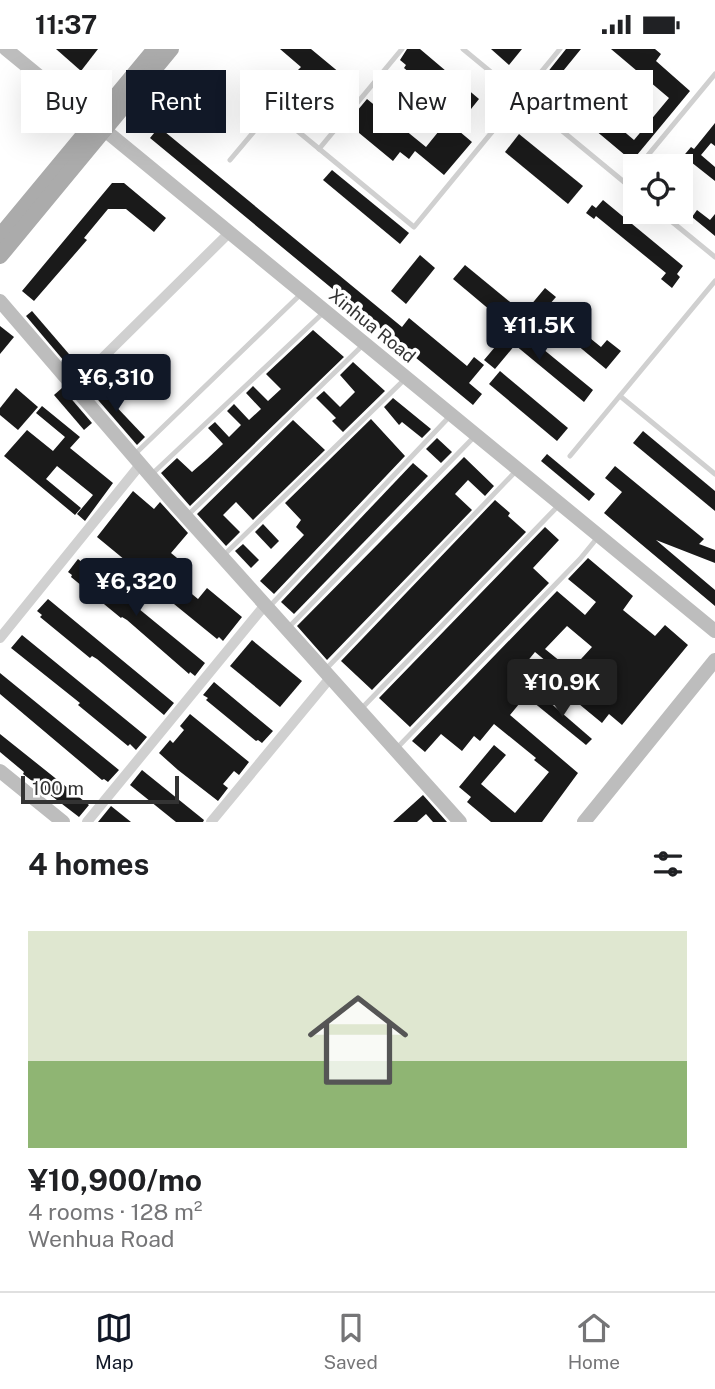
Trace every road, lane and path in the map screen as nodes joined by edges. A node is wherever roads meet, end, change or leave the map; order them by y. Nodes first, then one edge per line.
1 (6, 49) edge
2 (155, 49) edge
3 (171, 49) edge
4 (402, 49) edge
5 (463, 49) edge
6 (560, 49) edge
7 (31, 70) edge
8 (488, 70) edge
9 (543, 70) edge
10 (715, 74) edge
11 (112, 108) edge
12 (112, 112) edge
13 (93, 133) edge
14 (94, 133) edge
15 (108, 133) edge
16 (491, 133) edge
17 (565, 133) edge
18 (319, 149) junction
19 (649, 154) edge
20 (230, 160) dead end
21 (623, 181) edge
22 (675, 224) edge
23 (229, 233) junction
24 (0, 236) edge
25 (0, 256) edge
26 (715, 257) edge
27 (715, 281) edge
28 (302, 293) junction
29 (0, 300) edge
30 (324, 312) junction
31 (364, 344) junction
32 (405, 378) junction
33 (74, 386) junction
34 (620, 396) junction
35 (451, 415) junction
36 (476, 436) junction
37 (570, 456) dead end
38 (141, 466) junction
39 (517, 469) junction
40 (715, 474) edge
41 (560, 504) junction
42 (186, 517) junction
43 (599, 536) junction
44 (222, 557) junction
45 (266, 607) junction
46 (287, 629) junction
47 (715, 631) edge
48 (0, 638) edge
49 (715, 660) edge
50 (327, 674) junction
51 (360, 710) junction
52 (395, 750) junction
53 (2, 777) edge
54 (62, 822) edge
55 (88, 822) edge
56 (211, 822) edge
57 (460, 822) edge
58 (584, 822) edge

1 - 7 main road, Xinhua Road
2 - 11 main road
3 - 12 main road
4 - 18 lane
5 - 8 lane
6 - 9 lane
10 - 19 lane
13 - 24 main road
14 - 25 main road
15 - 23 main road, Xinhua Road
16 - 18 lane
17 - 21 lane
18 - 20 lane
22 - 26 lane
23 - 28 main road, Xinhua Road
23 - 33 street
27 - 34 lane
28 - 30 main road, Xinhua Road
28 - 38 lane
29 - 33 main road
30 - 31 main road, Xinhua Road
30 - 38 lane
31 - 32 main road, Xinhua Road
31 - 42 lane
32 - 35 main road, Xinhua Road
32 - 44 lane
33 - 38 main road
34 - 37 lane
34 - 40 lane
35 - 36 main road, Xinhua Road
35 - 45 lane
36 - 39 main road, Xinhua Road
36 - 46 lane
38 - 42 main road
38 - 48 street
39 - 41 main road, Xinhua Road
39 - 50 lane
41 - 43 main road, Xinhua Road
41 - 51 lane
42 - 44 main road
43 - 47 main road, Xinhua Road
43 - 52 lane
44 - 45 main road
45 - 46 main road
45 - 55 street
46 - 50 main road
49 - 58 main road
50 - 51 main road
50 - 56 street
51 - 52 main road
52 - 57 main road
53 - 54 main road

